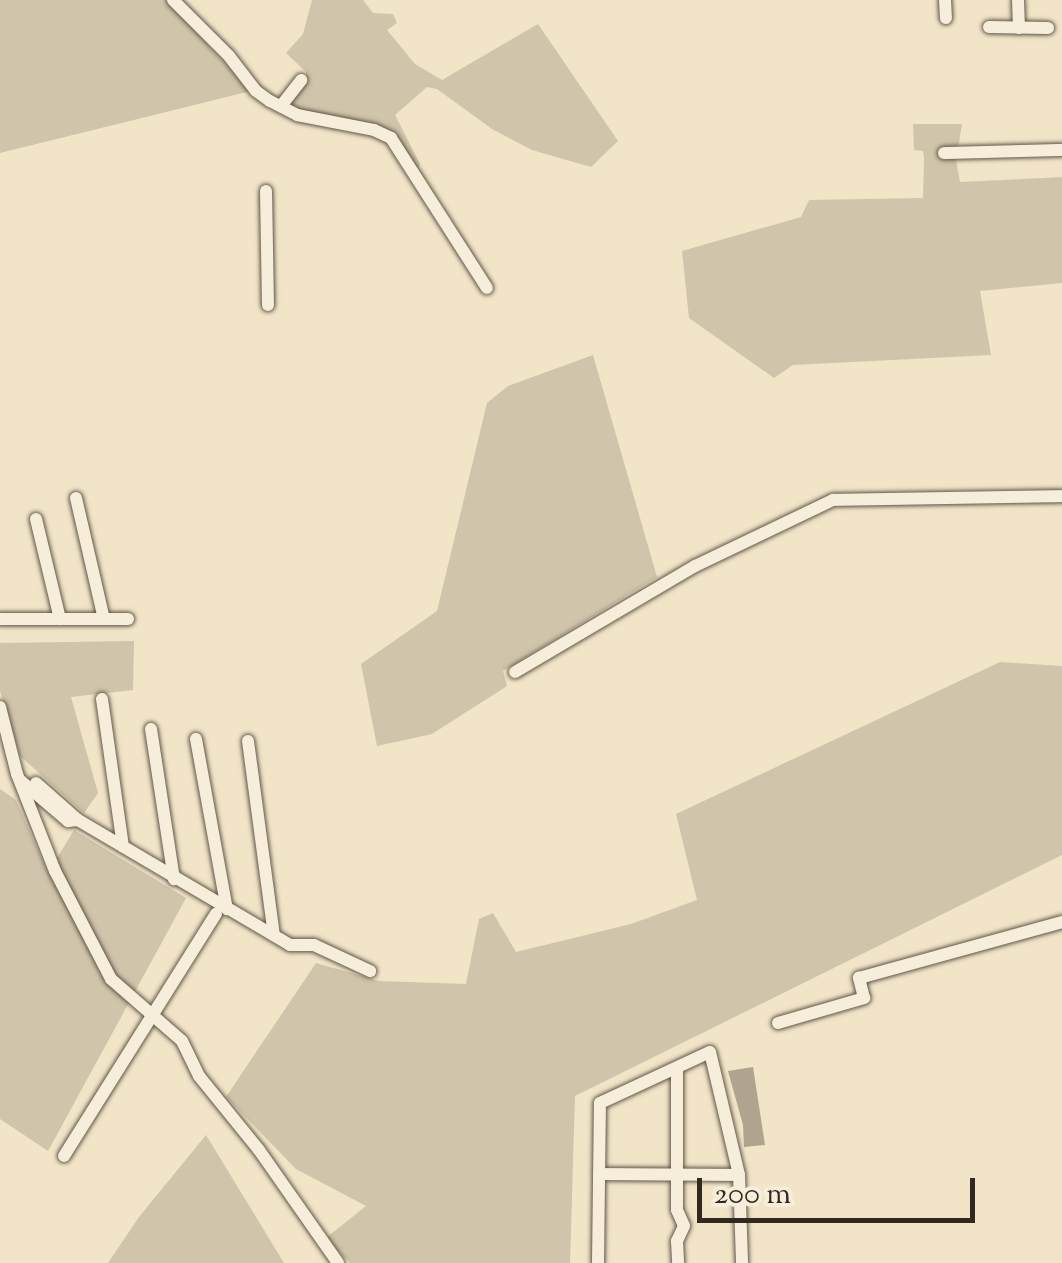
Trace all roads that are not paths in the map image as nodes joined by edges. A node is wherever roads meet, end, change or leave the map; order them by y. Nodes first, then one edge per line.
1 (173, 0) edge
2 (945, 0) edge
3 (1018, 0) edge
4 (946, 18) dead end
5 (989, 27) dead end
6 (1019, 28) junction
7 (1048, 28) dead end
8 (301, 80) dead end
9 (280, 106) junction
10 (1062, 150) edge
11 (944, 153) dead end
12 (266, 191) dead end
13 (487, 288) dead end
14 (268, 305) dead end
15 (1062, 496) edge
16 (76, 498) dead end
17 (36, 518) dead end
18 (0, 618) edge
19 (60, 619) junction
20 (104, 619) junction
21 (128, 619) dead end
22 (515, 672) dead end
23 (102, 699) dead end
24 (0, 707) edge
25 (151, 729) dead end
26 (196, 739) dead end
27 (248, 740) dead end
28 (16, 773) junction
29 (123, 847) junction
30 (174, 879) junction
31 (222, 912) junction
32 (1062, 922) edge
33 (274, 935) junction
34 (370, 971) dead end
35 (153, 1017) junction
36 (778, 1023) dead end
37 (677, 1068) junction
38 (64, 1156) dead end
39 (599, 1174) junction
40 (677, 1174) junction
41 (739, 1175) junction
42 (338, 1263) edge
43 (598, 1263) edge
44 (678, 1263) edge
45 (742, 1263) edge

1 - 9 street
2 - 4 street
3 - 6 street
5 - 6 street
6 - 7 street
8 - 9 street
9 - 13 street
10 - 11 street
12 - 14 street
15 - 22 street
16 - 20 street
17 - 19 street
18 - 19 street
19 - 20 street
20 - 21 street
23 - 29 street
24 - 28 street
25 - 30 street
26 - 31 street
27 - 33 street
28 - 29 street
28 - 35 street
29 - 30 street
30 - 31 street
31 - 33 street
31 - 35 street
32 - 36 street
33 - 34 street
35 - 38 street
35 - 42 street
37 - 39 street
37 - 40 street
37 - 41 street
39 - 40 street
39 - 43 street
40 - 41 street
40 - 44 street
41 - 45 street

